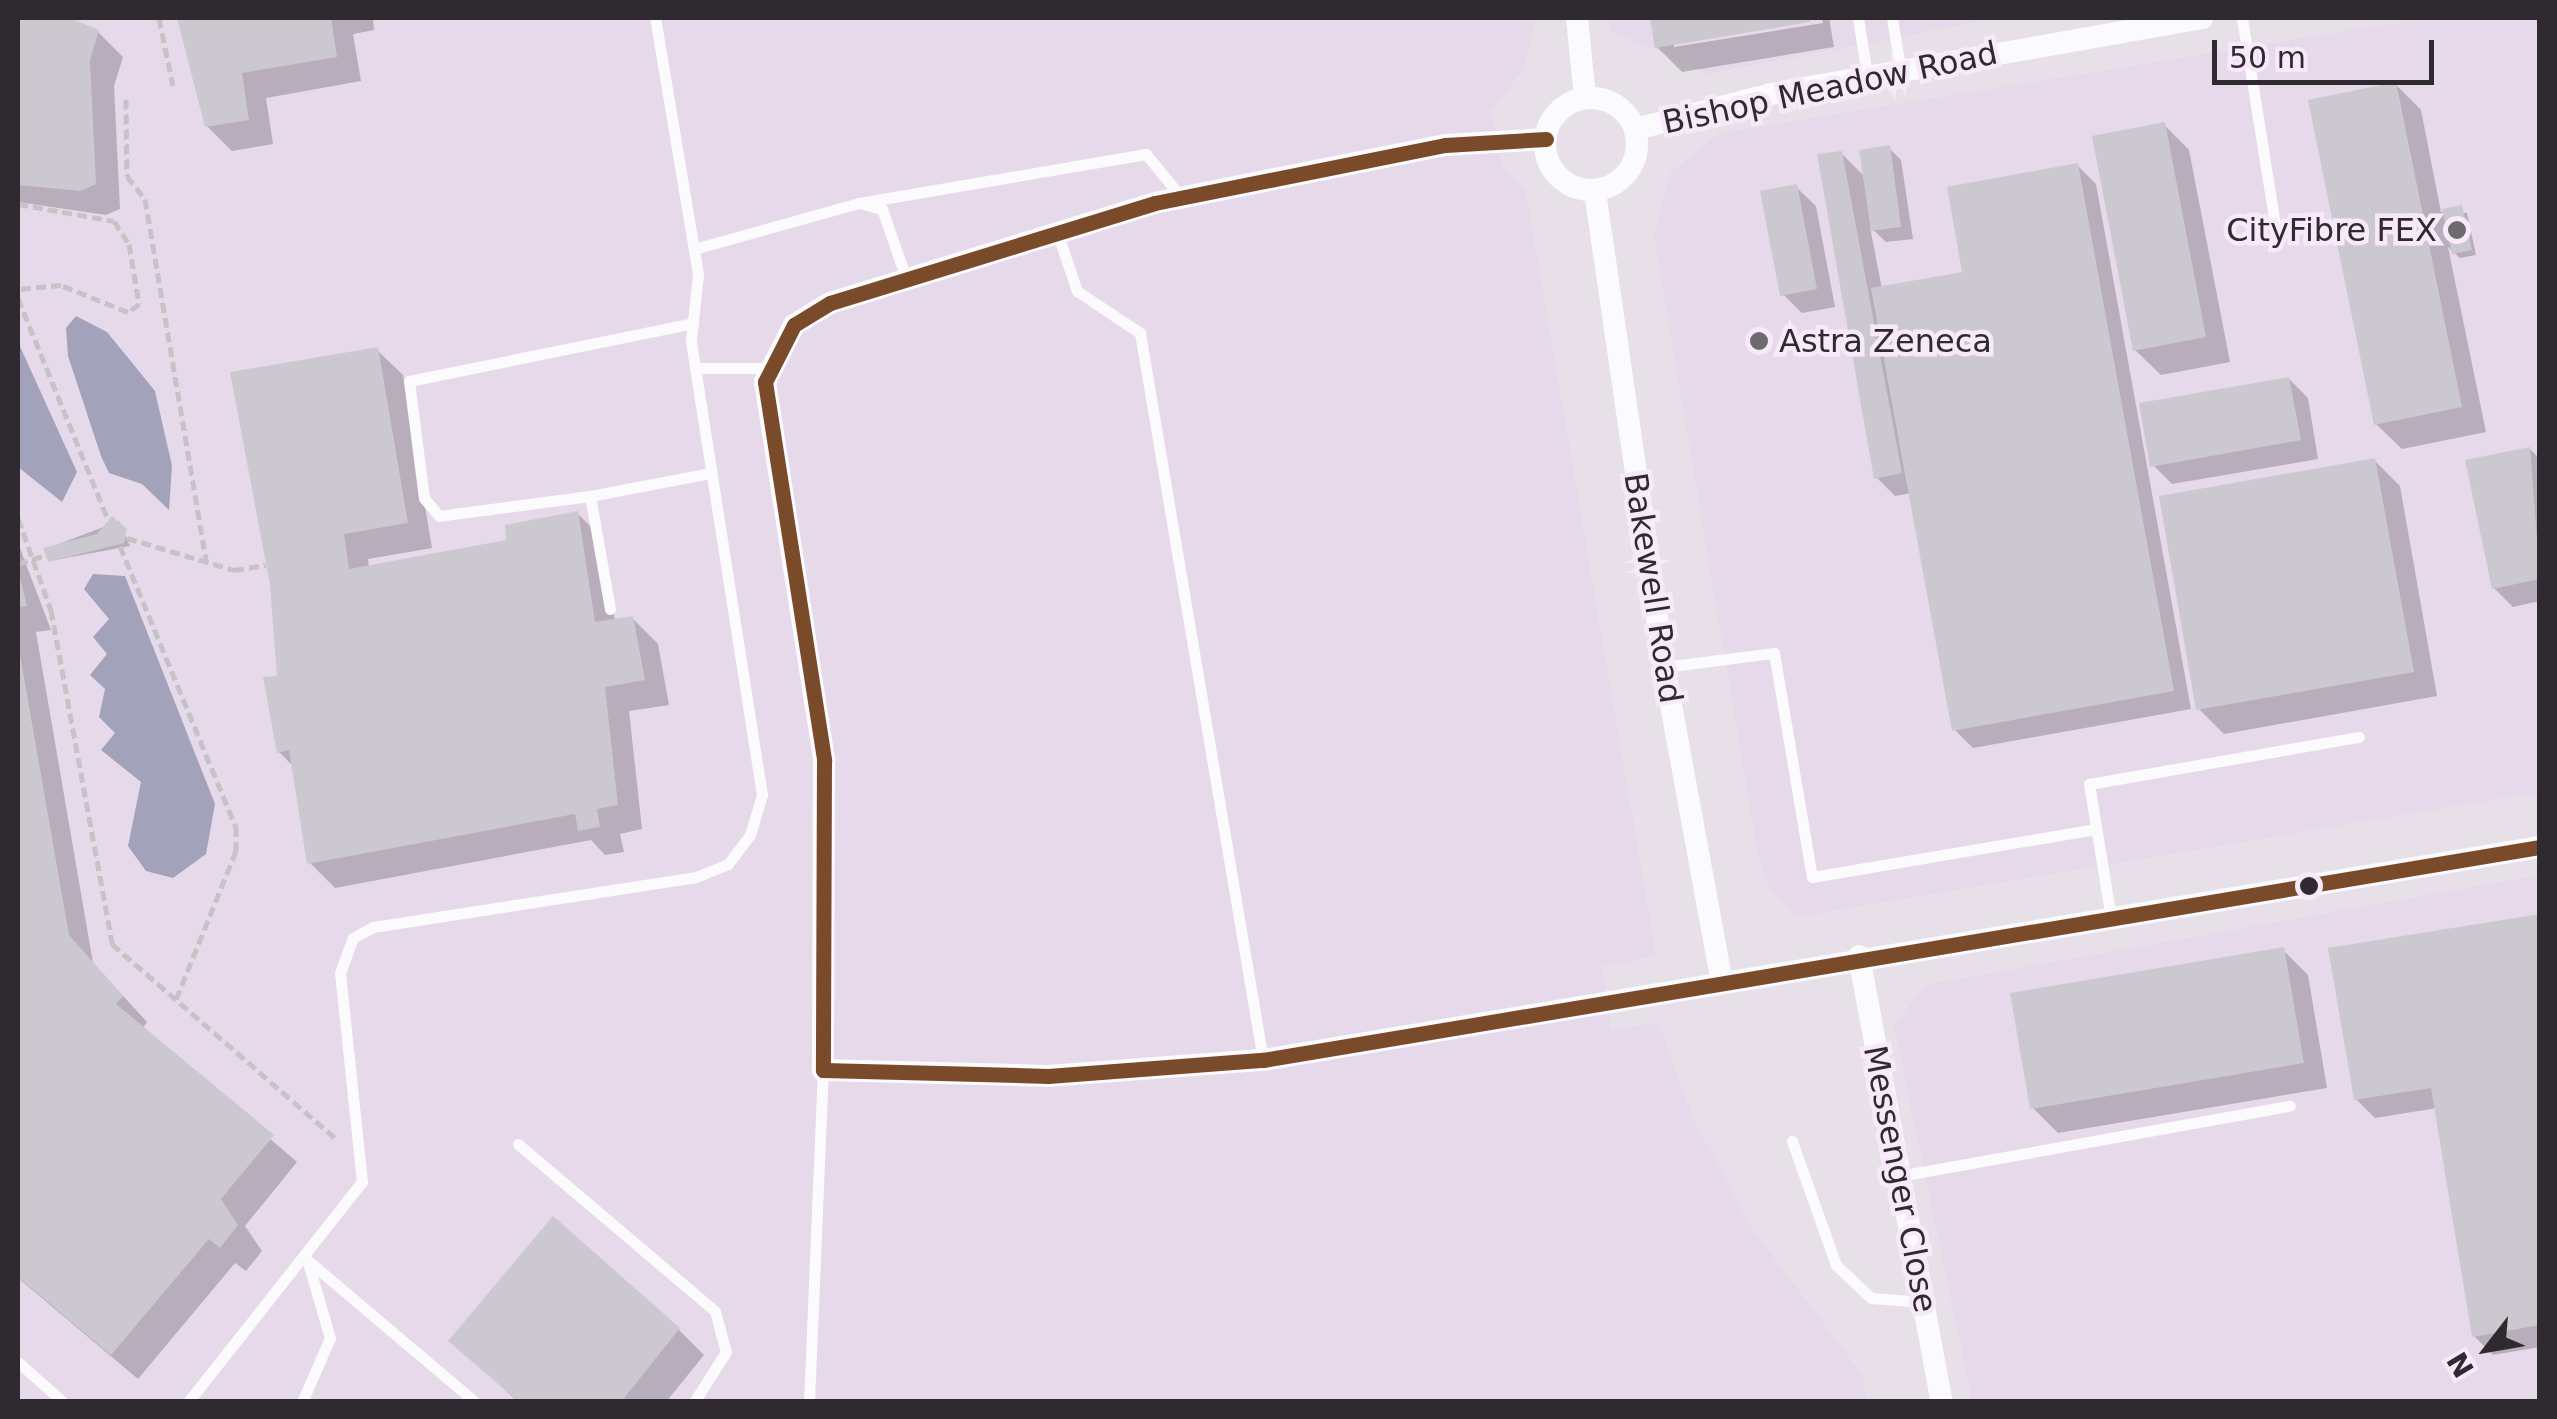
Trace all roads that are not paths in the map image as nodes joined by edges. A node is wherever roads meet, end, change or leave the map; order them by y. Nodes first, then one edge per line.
1 (655, 18) edge
2 (1577, 18) edge
3 (1858, 18) edge
4 (1892, 18) edge
5 (2202, 18) edge
6 (2242, 18) edge
7 (1900, 68) junction
8 (1867, 75) junction
9 (1584, 98) junction
10 (1636, 129) junction
11 (1546, 139) junction
12 (1595, 192) junction
13 (1182, 198) junction
14 (859, 203) junction
15 (1057, 230) junction
16 (2276, 230) dead end
17 (694, 249) junction
18 (906, 278) junction
19 (693, 323) junction
20 (695, 368) junction
21 (770, 368) junction
22 (711, 474) junction
23 (590, 496) junction
24 (610, 608) dead end
25 (1664, 667) junction
26 (2358, 737) dead end
27 (2096, 830) junction
28 (2540, 847) edge
29 (2111, 918) junction
30 (1859, 956) junction
31 (1722, 983) junction
32 (1264, 1060) junction
33 (823, 1070) junction
34 (2290, 1106) dead end
35 (1792, 1141) dead end
36 (518, 1144) dead end
37 (1899, 1176) junction
38 (306, 1259) junction
39 (1923, 1302) junction
40 (18, 1362) edge
41 (63, 1402) edge
42 (188, 1402) edge
43 (302, 1402) edge
44 (475, 1402) edge
45 (694, 1402) edge
46 (810, 1402) edge
47 (1942, 1402) edge

1 - 17 lane
2 - 9 street
3 - 8 lane
4 - 7 lane
5 - 7 street, Bishop Meadow Road
6 - 16 lane
7 - 8 street, Bishop Meadow Road
8 - 10 street, Bishop Meadow Road
9 - 10 street
9 - 11 street
10 - 12 street
11 - 12 street
11 - 13 street
12 - 25 street, Bakewell Road
13 - 14 lane
13 - 15 street
14 - 17 lane
14 - 18 lane
15 - 18 street
15 - 32 lane
17 - 19 lane
18 - 21 street
19 - 20 lane
19 - 23 lane
20 - 21 lane
20 - 22 lane
21 - 33 street
22 - 23 lane
22 - 38 lane
23 - 24 lane
25 - 27 lane
25 - 31 street, Bakewell Road
26 - 27 lane
27 - 29 lane
28 - 29 street
29 - 30 street
30 - 31 street
30 - 37 street, Messenger Close
31 - 32 street
32 - 33 street
33 - 46 lane
34 - 37 lane
35 - 39 lane
36 - 45 lane
37 - 39 street, Messenger Close
38 - 42 lane
38 - 43 lane
38 - 44 lane
39 - 47 street, Messenger Close
40 - 41 lane

